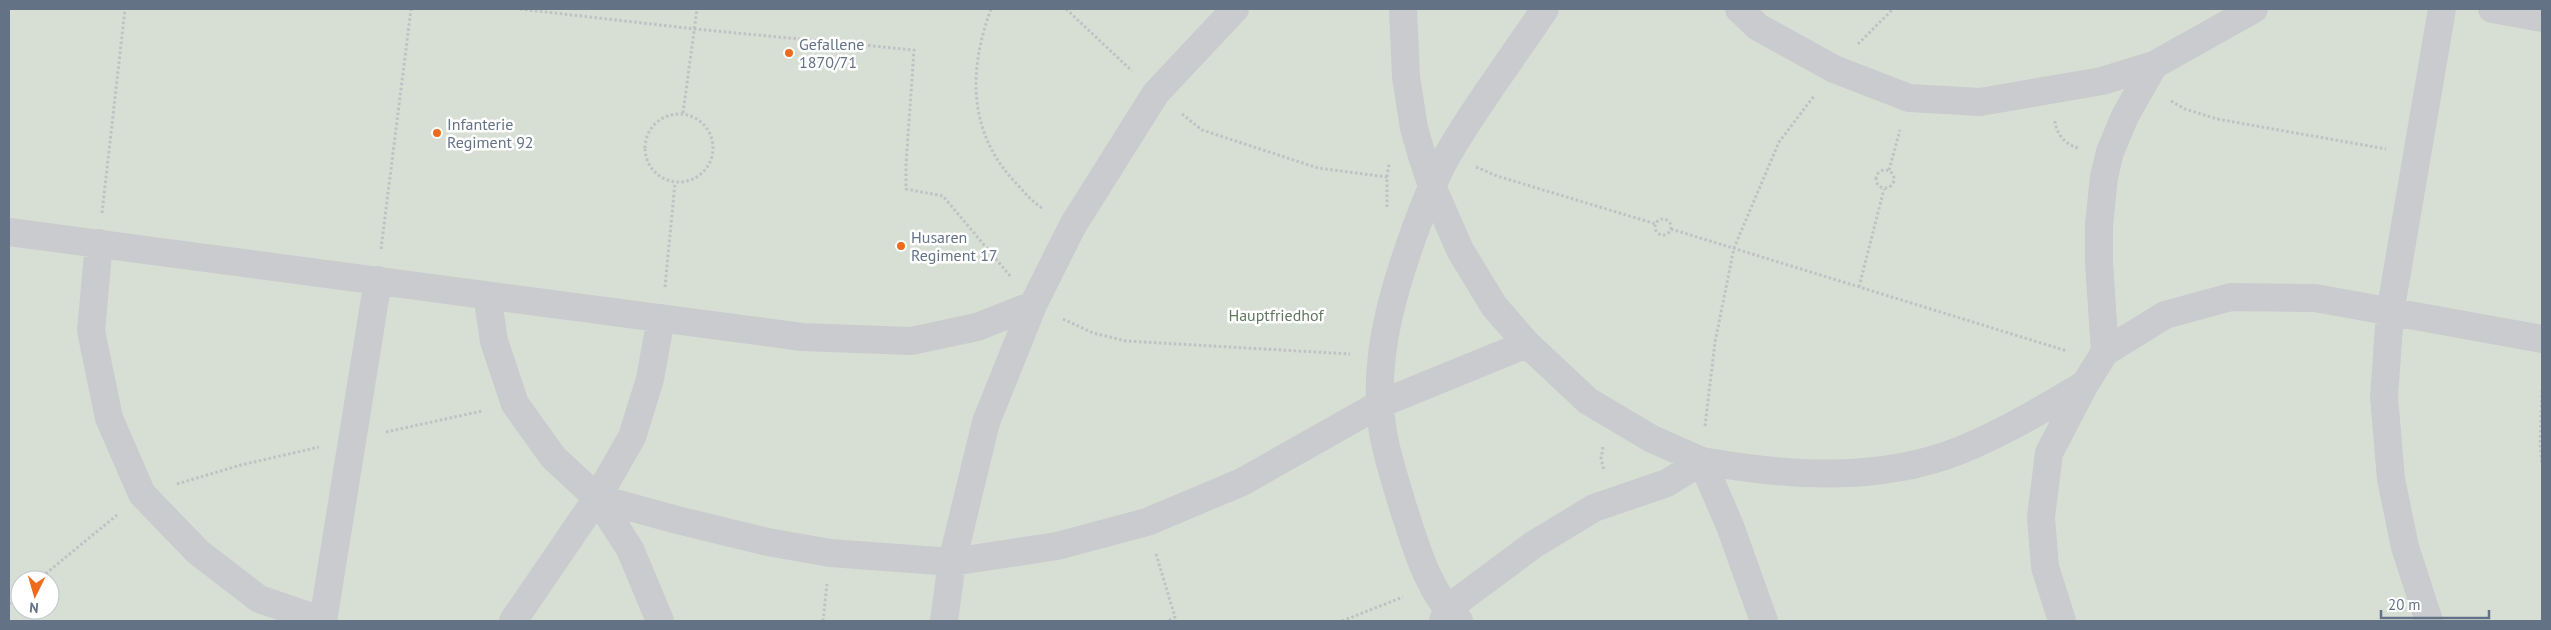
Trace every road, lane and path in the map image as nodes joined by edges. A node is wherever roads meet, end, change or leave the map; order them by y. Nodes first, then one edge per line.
1 (125, 9) edge
2 (412, 9) edge
3 (520, 9) edge
4 (697, 9) edge
5 (991, 9) edge
6 (1066, 9) edge
7 (1235, 9) edge
8 (1403, 9) edge
9 (1545, 9) edge
10 (1739, 9) edge
11 (1893, 9) edge
12 (2254, 9) edge
13 (2442, 9) edge
14 (2492, 9) edge
15 (2542, 18) edge
16 (695, 30) junction
17 (2154, 66) junction
18 (1834, 69) junction
19 (2062, 89) junction
20 (1156, 93) junction
21 (1909, 98) junction
22 (682, 114) junction
23 (2110, 152) junction
24 (1449, 154) junction
25 (2416, 154) junction
26 (1889, 170) junction
27 (1387, 177) dead end
28 (675, 183) junction
29 (1432, 186) junction
30 (1884, 189) junction
31 (102, 211) dead end
32 (1656, 224) junction
33 (1073, 226) junction
34 (1671, 229) junction
35 (9, 232) edge
36 (99, 243) junction
37 (381, 247) dead end
38 (1734, 248) junction
39 (378, 280) junction
40 (1859, 286) junction
41 (487, 295) junction
42 (1033, 305) junction
43 (662, 306) junction
44 (2390, 313) junction
45 (2542, 339) edge
46 (1527, 344) junction
47 (1381, 356) junction
48 (2096, 365) junction
49 (2542, 390) edge
50 (1380, 404) junction
51 (1628, 424) junction
52 (1702, 461) junction
53 (2542, 464) edge
54 (142, 494) junction
55 (1634, 494) junction
56 (597, 498) junction
57 (1147, 522) junction
58 (952, 562) junction
59 (50, 570) edge
60 (1432, 585) junction
61 (1450, 617) edge
62 (324, 621) edge
63 (513, 621) edge
64 (660, 621) edge
65 (944, 621) edge
66 (1168, 621) edge
67 (1342, 621) edge
68 (1764, 621) edge
69 (2062, 621) edge
70 (2428, 621) edge

1 - 31 path
2 - 37 path
3 - 16 path
4 - 16 path
5 - 33 path
6 - 20 path
7 - 20 lane
8 - 29 lane
9 - 24 lane
10 - 18 lane
11 - 18 path
12 - 17 lane
13 - 25 lane
14 - 15 lane
16 - 22 path
16 - 42 path
17 - 19 lane
17 - 23 lane
17 - 25 path
18 - 21 lane
18 - 38 path
19 - 21 lane
19 - 23 path
20 - 27 path
20 - 33 lane
21 - 26 path
22 - 28 path
22 - 28 path
23 - 48 lane
24 - 29 lane
24 - 32 path
25 - 44 lane
26 - 30 path
26 - 30 path
28 - 43 path
29 - 46 lane
29 - 47 lane
30 - 40 path
32 - 34 path
32 - 34 path
33 - 42 lane
34 - 38 path
35 - 36 lane
36 - 39 lane
36 - 54 lane
38 - 40 path
38 - 52 path
39 - 41 lane
39 - 62 lane
40 - 48 path
41 - 43 lane
41 - 56 lane
42 - 43 lane
42 - 47 path
42 - 58 lane
43 - 56 lane
44 - 45 lane
44 - 48 lane
44 - 70 lane
46 - 50 lane
46 - 51 lane
47 - 50 lane
48 - 52 lane
48 - 69 lane
49 - 53 path
50 - 57 lane
50 - 60 lane
51 - 52 lane
51 - 55 path
52 - 55 lane
52 - 68 lane
54 - 59 path
54 - 62 lane
55 - 61 lane
56 - 58 lane
56 - 63 lane
56 - 64 lane
57 - 58 lane
57 - 66 path
58 - 65 lane
60 - 61 lane
60 - 67 path

